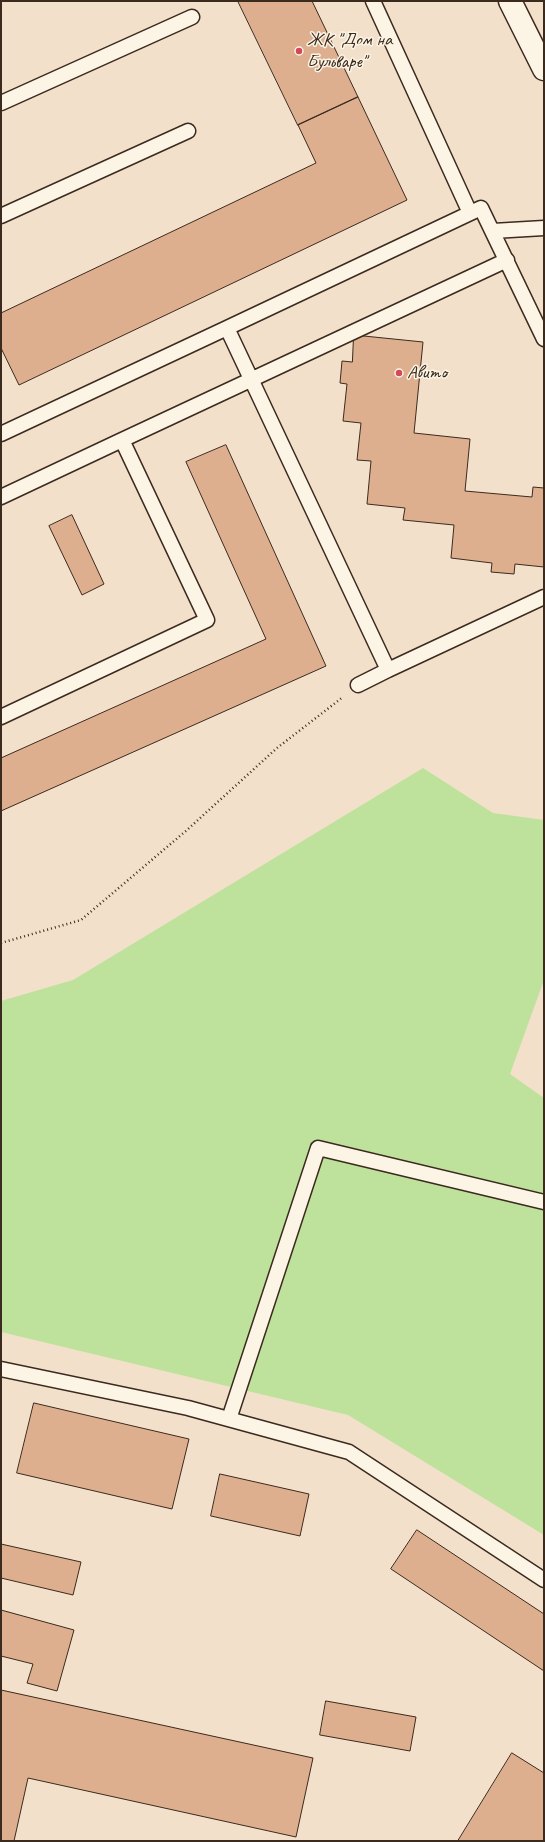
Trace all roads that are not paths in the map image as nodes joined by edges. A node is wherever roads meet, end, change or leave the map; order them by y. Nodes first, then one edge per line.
1 (373, 1) edge
2 (510, 1) edge
3 (192, 17) dead end
4 (544, 69) edge
5 (1, 103) edge
6 (188, 131) dead end
7 (470, 213) junction
8 (1, 216) edge
9 (544, 228) edge
10 (493, 231) junction
11 (507, 260) junction
12 (227, 328) junction
13 (544, 339) edge
14 (251, 380) junction
15 (1, 434) edge
16 (122, 440) junction
17 (1, 497) edge
18 (544, 598) edge
19 (388, 670) junction
20 (358, 685) road end
21 (1, 716) edge
22 (544, 1202) edge
23 (1, 1368) edge
24 (229, 1419) junction
25 (544, 1580) edge

1 - 7 lane
2 - 4 street
3 - 5 lane
6 - 8 lane
7 - 10 lane
7 - 12 lane
9 - 10 lane
10 - 11 lane
11 - 13 lane
11 - 14 lane
12 - 14 lane
12 - 15 lane
14 - 16 lane
14 - 19 lane
16 - 17 lane
16 - 21 lane
18 - 19 lane
19 - 20 lane
22 - 24 lane
23 - 24 lane
24 - 25 lane

